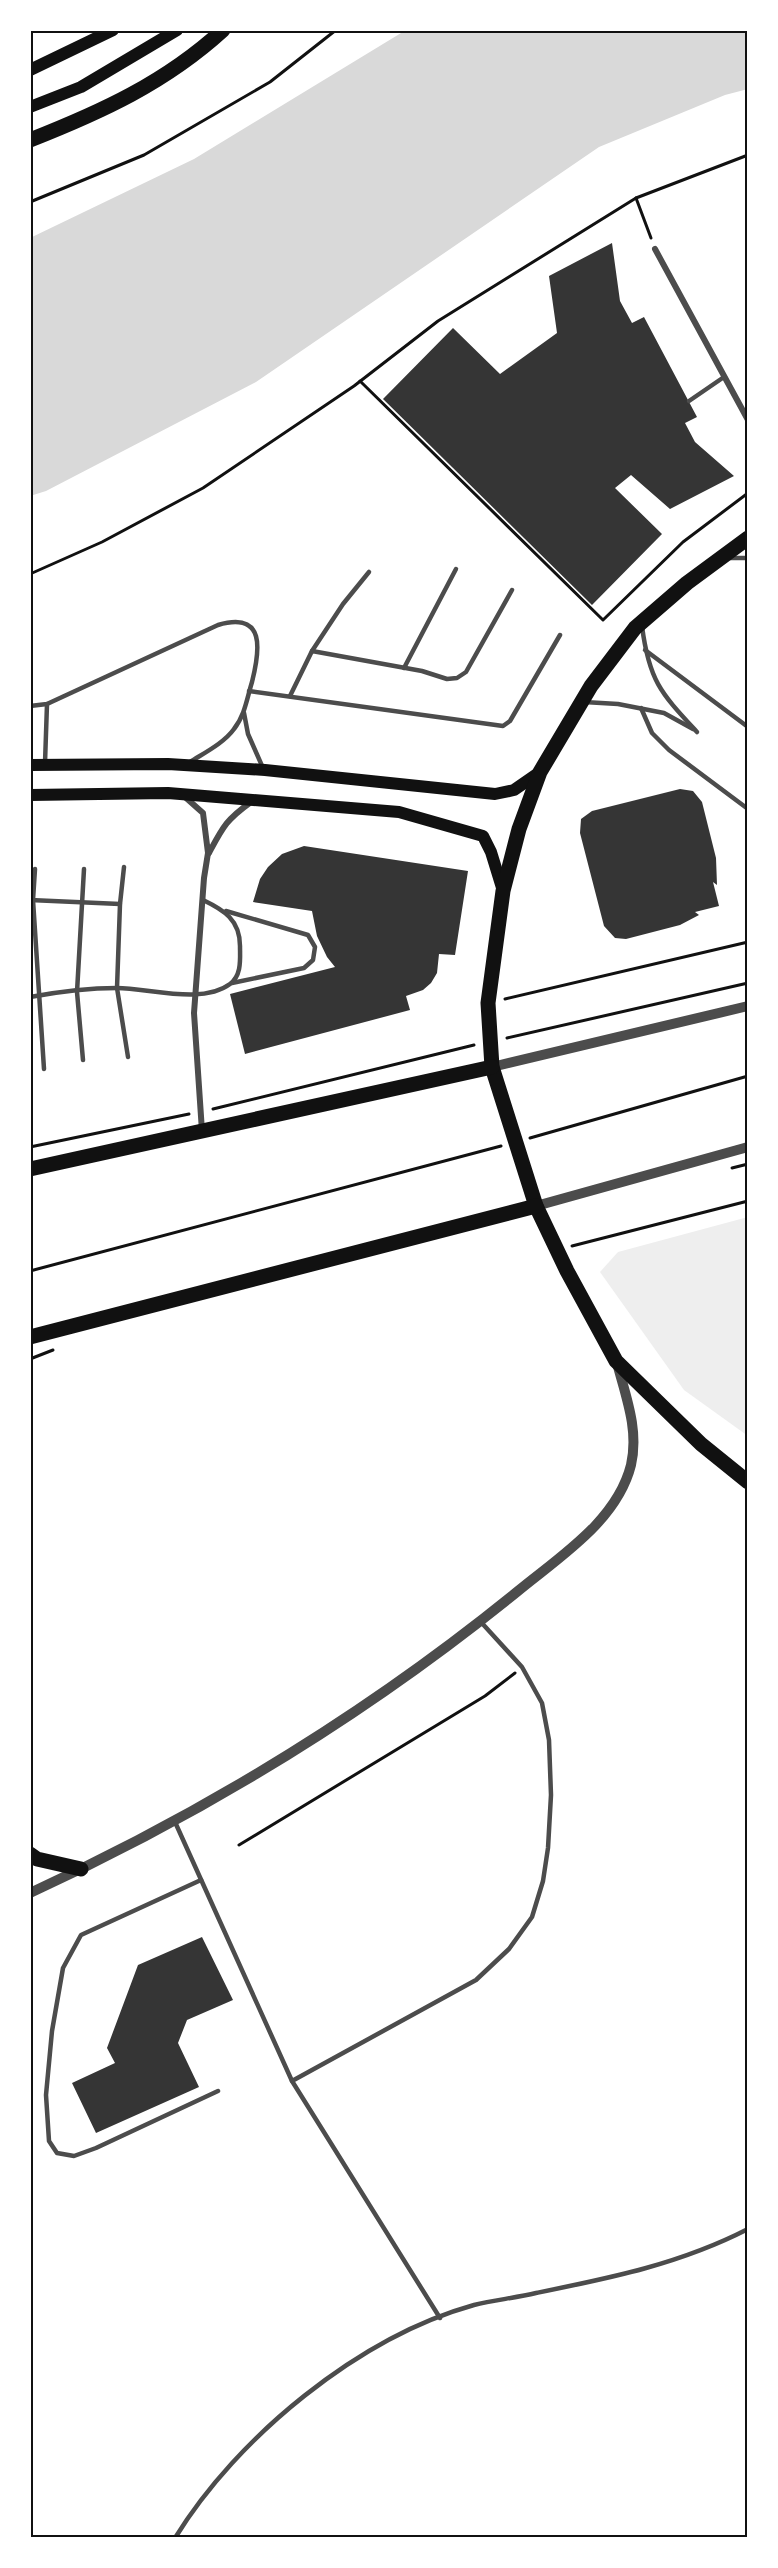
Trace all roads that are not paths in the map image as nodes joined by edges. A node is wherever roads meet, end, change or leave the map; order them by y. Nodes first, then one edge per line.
1 (113, 30) edge
2 (177, 30) edge
3 (223, 30) edge
4 (30, 70) edge
5 (30, 107) edge
6 (30, 140) edge
7 (655, 249) road end
8 (724, 377) junction
9 (689, 401) dead end
10 (748, 420) edge
11 (748, 538) edge
12 (748, 558) edge
13 (718, 559) junction
14 (456, 569) dead end
15 (369, 572) dead end
16 (512, 590) dead end
17 (642, 622) junction
18 (560, 635) dead end
19 (645, 650) junction
20 (312, 651) junction
21 (404, 668) junction
22 (249, 691) junction
23 (290, 696) junction
24 (581, 702) junction
25 (47, 704) junction
26 (30, 706) edge
27 (641, 708) junction
28 (244, 713) junction
29 (748, 727) edge
30 (30, 765) edge
31 (45, 765) junction
32 (185, 765) junction
33 (265, 770) junction
34 (540, 772) junction
35 (182, 794) junction
36 (30, 795) edge
37 (255, 800) junction
38 (748, 810) edge
39 (208, 853) junction
40 (124, 867) dead end
41 (35, 869) dead end
42 (84, 869) dead end
43 (503, 891) junction
44 (32, 900) edge
45 (203, 900) junction
46 (81, 903) junction
47 (120, 904) junction
48 (224, 910) junction
49 (231, 983) junction
50 (117, 988) junction
51 (77, 992) junction
52 (196, 994) junction
53 (38, 996) junction
54 (30, 997) edge
55 (748, 1006) edge
56 (128, 1057) dead end
57 (83, 1060) dead end
58 (492, 1067) junction
59 (45, 1070) dead end
60 (202, 1132) junction
61 (748, 1147) edge
62 (30, 1169) edge
63 (536, 1206) junction
64 (30, 1337) edge
65 (616, 1361) junction
66 (748, 1482) edge
67 (480, 1621) junction
68 (175, 1822) junction
69 (30, 1854) edge
70 (81, 1869) junction
71 (201, 1880) junction
72 (30, 1893) edge
73 (292, 2081) junction
74 (218, 2091) dead end
75 (748, 2229) edge
76 (440, 2318) junction
77 (175, 2538) edge

1 - 4 main road
2 - 5 main road
3 - 6 main road
7 - 8 street
8 - 9 lane
8 - 10 street
11 - 13 main road
12 - 13 lane
13 - 17 main road
14 - 21 lane
15 - 20 lane
16 - 21 lane
17 - 19 lane
17 - 24 main road
18 - 23 lane
19 - 27 lane
19 - 29 lane
20 - 21 lane
20 - 23 lane
22 - 23 lane
22 - 25 lane
22 - 28 lane
24 - 27 lane
24 - 34 main road
25 - 26 lane
25 - 31 lane
27 - 38 lane
28 - 32 lane
28 - 33 lane
30 - 31 main road
31 - 32 main road
32 - 33 main road
33 - 34 main road
34 - 43 main road
35 - 36 main road
35 - 37 main road
35 - 39 street
37 - 39 street
37 - 43 main road
39 - 45 street
40 - 47 lane
41 - 44 lane
42 - 46 lane
43 - 58 main road
44 - 46 lane
44 - 53 lane
45 - 48 lane
45 - 52 street
46 - 47 lane
46 - 51 lane
47 - 50 lane
48 - 49 lane
48 - 49 lane
49 - 52 lane
50 - 51 lane
50 - 52 lane
50 - 56 lane
51 - 53 lane
51 - 57 lane
52 - 60 street
53 - 54 lane
53 - 59 lane
55 - 58 street
58 - 60 main road
58 - 63 main road
60 - 62 main road
61 - 63 street
63 - 64 main road
63 - 65 main road
65 - 66 main road
65 - 67 street
67 - 68 street
67 - 73 lane
68 - 70 street
68 - 71 lane
69 - 70 main road
70 - 72 street
71 - 73 lane
71 - 74 lane
73 - 76 lane
75 - 76 lane
76 - 77 lane

